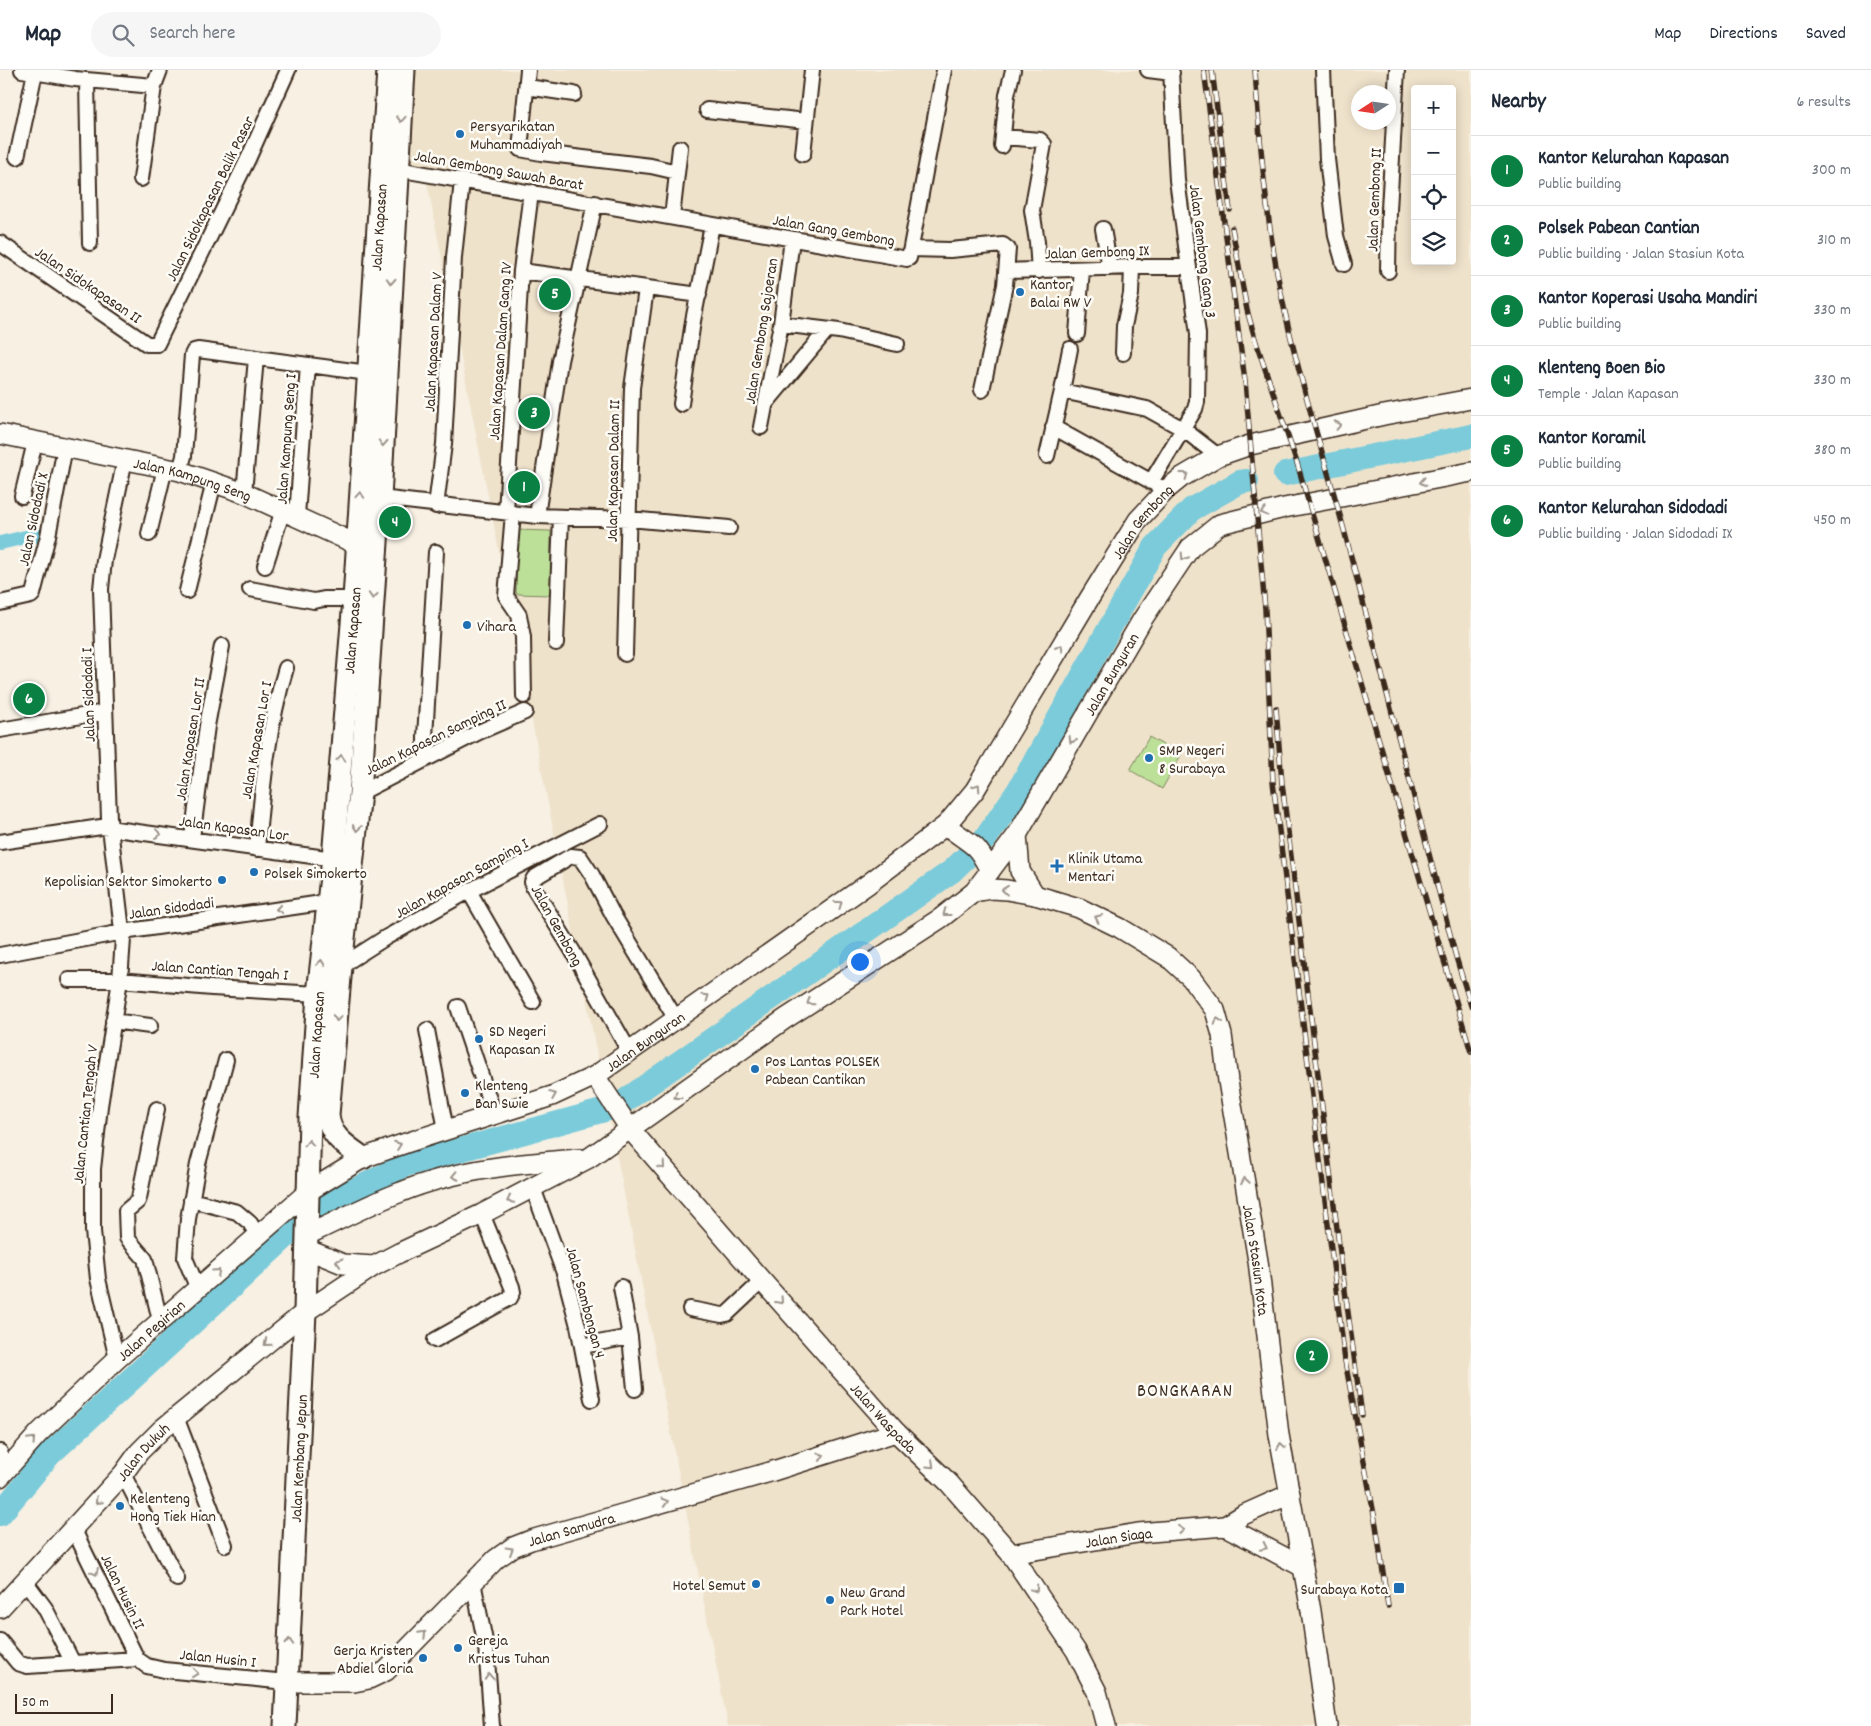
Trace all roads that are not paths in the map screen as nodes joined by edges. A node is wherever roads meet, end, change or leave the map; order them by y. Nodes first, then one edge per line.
1 (160, 70) edge
2 (288, 70) edge
3 (388, 70) edge
4 (404, 70) edge
5 (528, 70) edge
6 (812, 70) edge
7 (944, 70) edge
8 (1013, 70) edge
9 (1148, 70) edge
10 (1324, 70) edge
11 (1397, 70) edge
12 (29, 71) edge
13 (1172, 71) edge
14 (87, 80) junction
15 (154, 86) junction
16 (527, 88) junction
17 (574, 94) dead end
18 (707, 110) dead end
19 (806, 121) junction
20 (680, 148) dead end
21 (802, 154) dead end
22 (18, 157) dead end
23 (397, 169) junction
24 (677, 172) junction
25 (141, 179) dead end
26 (462, 180) junction
27 (532, 192) junction
28 (595, 203) junction
29 (672, 217) junction
30 (712, 225) junction
31 (1103, 229) dead end
32 (792, 239) junction
33 (0, 243) edge
34 (90, 243) dead end
35 (911, 249) junction
36 (1344, 264) dead end
37 (1132, 266) junction
38 (1189, 267) junction
39 (1110, 268) junction
40 (1082, 269) junction
41 (1039, 270) junction
42 (521, 271) junction
43 (1006, 271) junction
44 (1388, 271) dead end
45 (578, 280) junction
46 (646, 289) junction
47 (699, 295) junction
48 (781, 324) junction
49 (827, 330) junction
50 (1077, 334) dead end
51 (160, 341) joint
52 (897, 344) dead end
53 (1070, 349) dead end
54 (1124, 353) dead end
55 (256, 358) junction
56 (308, 365) junction
57 (772, 367) junction
58 (368, 372) junction
59 (792, 372) junction
60 (982, 390) dead end
61 (1062, 391) junction
62 (1471, 399) edge
63 (766, 402) junction
64 (681, 404) dead end
65 (762, 427) dead end
66 (1053, 427) junction
67 (1183, 429) junction
68 (0, 434) edge
69 (35, 442) junction
70 (65, 447) junction
71 (1047, 456) dead end
72 (1218, 456) junction
73 (125, 459) junction
74 (172, 469) junction
75 (1471, 472) edge
76 (214, 482) junction
77 (1158, 486) junction
78 (244, 493) junction
79 (22, 496) dead end
80 (380, 498) junction
81 (436, 506) junction
82 (290, 513) junction
83 (509, 513) junction
84 (537, 516) junction
85 (562, 517) junction
86 (629, 520) junction
87 (729, 528) dead end
88 (149, 534) dead end
89 (366, 546) junction
90 (436, 552) dead end
91 (265, 566) dead end
92 (250, 589) dead end
93 (187, 591) dead end
94 (354, 599) junction
95 (0, 603) edge
96 (556, 643) dead end
97 (222, 646) dead end
98 (625, 654) dead end
99 (286, 668) dead end
100 (524, 696) dead end
101 (105, 712) junction
102 (525, 712) dead end
103 (0, 730) edge
104 (425, 760) junction
105 (360, 793) junction
106 (600, 824) dead end
107 (946, 825) junction
108 (110, 828) junction
109 (1017, 835) junction
110 (192, 838) junction
111 (0, 842) edge
112 (257, 849) junction
113 (343, 860) junction
114 (983, 876) junction
115 (469, 891) junction
116 (1035, 895) junction
117 (349, 900) junction
118 (328, 902) junction
119 (123, 932) junction
120 (0, 955) edge
121 (342, 966) junction
122 (69, 980) dead end
123 (120, 980) junction
124 (318, 994) junction
125 (533, 1002) dead end
126 (458, 1007) dead end
127 (676, 1018) junction
128 (113, 1020) junction
129 (150, 1026) dead end
130 (427, 1030) dead end
131 (629, 1052) junction
132 (226, 1060) dead end
133 (598, 1081) junction
134 (156, 1109) dead end
135 (494, 1114) junction
136 (625, 1122) junction
137 (446, 1130) junction
138 (363, 1158) junction
139 (589, 1158) junction
140 (533, 1188) junction
141 (191, 1200) junction
142 (482, 1214) junction
143 (308, 1222) junction
144 (258, 1236) junction
145 (374, 1266) junction
146 (762, 1281) junction
147 (621, 1287) dead end
148 (198, 1289) junction
149 (690, 1309) dead end
150 (305, 1312) junction
151 (160, 1320) junction
152 (630, 1337) junction
153 (436, 1340) dead end
154 (582, 1346) junction
155 (117, 1359) junction
156 (635, 1389) dead end
157 (592, 1399) dead end
158 (176, 1417) junction
159 (896, 1432) junction
160 (2, 1466) edge
161 (123, 1474) junction
162 (1290, 1494) junction
163 (1225, 1526) junction
164 (74, 1528) junction
165 (225, 1545) dead end
166 (1011, 1554) junction
167 (1303, 1567) junction
168 (177, 1579) dead end
169 (26, 1581) junction
170 (473, 1582) junction
171 (0, 1608) edge
172 (0, 1641) edge
173 (142, 1662) junction
174 (73, 1663) junction
175 (287, 1682) junction
176 (285, 1726) edge
177 (492, 1726) edge
178 (1106, 1726) edge
179 (1327, 1726) edge

1 - 15 street
2 - 51 street, Jalan Sidokapasan Balik Pasar
3 - 58 main road, Jalan Kapasan
4 -> 23 main road, Jalan Kapasan
5 - 16 street
6 - 19 street
7 - 35 street, Jalan Gang Gembong
8 - 41 street
9 - 13 street
10 - 36 street
11 - 44 street, Jalan Gembong II
12 - 14 street
12 - 22 street
13 - 38 street, Jalan Gembong Gang 3
14 - 15 street
14 - 34 street
15 - 25 street
16 - 17 street
16 - 24 street
18 - 19 street
19 - 21 street
20 - 24 street
23 - 26 street, Jalan Gembong Sawah Barat
23 -> 80 main road, Jalan Kapasan
24 - 29 street
26 - 27 street, Jalan Gembong Sawah Barat
26 - 81 street, Jalan Kapasan Dalam V
27 - 28 street, Jalan Gembong Sawah Barat
27 - 42 street, Jalan Kapasan Dalam Gang IV
28 - 29 street, Jalan Gang Gembong
28 - 45 street
29 - 30 street, Jalan Gang Gembong
30 - 32 street, Jalan Gang Gembong
30 - 47 street
31 - 39 street
32 - 35 street, Jalan Gang Gembong
32 - 48 street, Jalan Gembong Sajoeran
33 - 51 street, Jalan Sidokapasan II
35 - 43 street
37 - 38 street, Jalan Gembong IX
37 - 39 street, Jalan Gembong IX
37 - 54 street
38 - 67 street, Jalan Gembong Gang 3
39 - 40 street, Jalan Gembong IX
40 - 41 street, Jalan Gembong IX
40 - 50 street
41 - 43 street, Jalan Gembong IX
42 - 45 street
42 - 83 street, Jalan Kapasan Dalam Gang IV
43 - 60 street
45 - 46 street
45 - 84 street
46 - 47 street
46 - 86 street, Jalan Kapasan Dalam II
47 - 64 street
48 - 49 street
48 - 57 street, Jalan Gembong Sajoeran
49 - 52 street
49 - 59 street
53 - 61 street
55 - 56 street
55 - 74 street
55 - 78 street
56 - 58 street
56 - 82 street, Jalan Kampung Seng I
57 - 59 street
57 - 63 street, Jalan Gembong Sajoeran
89 -> 58 main road, Jalan Kapasan
59 - 63 street
61 - 66 street
61 - 67 street
72 -> 62 main road, Jalan Gembong
63 - 65 street, Jalan Gembong Sajoeran
66 - 71 street
66 - 77 street
67 - 72 street
67 - 77 street, Jalan Gembong Gang 3
68 - 69 main road, Jalan Kampung Seng
69 - 70 main road, Jalan Kampung Seng
69 - 79 street
70 - 73 main road, Jalan Kampung Seng
70 - 95 street, Jalan Sidodadi X
77 -> 72 main road, Jalan Gembong
73 - 74 main road, Jalan Kampung Seng
73 - 101 street, Jalan Sidodadi I
74 - 76 main road, Jalan Kampung Seng
74 - 88 street
75 -> 109 main road, Jalan Bunguran
76 - 78 main road, Jalan Kampung Seng
76 - 93 street
107 -> 77 main road, Jalan Gembong
78 - 82 main road, Jalan Kampung Seng
80 - 81 street
80 - 89 main road, Jalan Kapasan
81 - 83 street
82 - 89 main road, Jalan Kampung Seng
82 - 91 street, Jalan Kampung Seng I
83 - 84 street
83 - 100 street, Jalan Kapasan Dalam Gang IV
84 - 85 street
85 - 86 street
85 - 96 street
86 - 87 street
86 - 98 street, Jalan Kapasan Dalam II
89 - 94 main road, Jalan Kapasan
89 -> 105 main road, Jalan Kapasan
90 - 104 street
92 - 94 street
113 -> 94 main road, Jalan Kapasan
97 - 110 street, Jalan Kapasan Lor II
99 - 112 street, Jalan Kapasan Lor I
101 - 103 street
101 - 108 street, Jalan Sidodadi I
102 - 104 street, Jalan Kapasan Samping II
104 - 105 street, Jalan Kapasan Samping II
105 -> 113 main road, Jalan Kapasan
106 - 115 street, Jalan Kapasan Samping I
107 - 114 main road
127 -> 107 main road, Jalan Bunguran
108 -> 110 street, Jalan Kapasan Lor
108 - 111 street, Jalan Kapasan Lor
108 - 119 street, Jalan Sidodadi I
109 - 114 main road
109 - 116 main road
110 - 112 street, Jalan Kapasan Lor
112 - 113 street, Jalan Kapasan Lor
113 - 117 main road, Jalan Kapasan
113 - 118 main road, Jalan Kapasan
116 -> 114 main road, Jalan Stasiun Kota
114 -> 136 main road
115 - 121 street, Jalan Kapasan Samping I
115 - 125 street
162 -> 116 main road, Jalan Stasiun Kota
117 - 118 street, Jalan Sidodadi
117 - 121 main road, Jalan Kapasan
118 -> 119 street, Jalan Sidodadi
124 -> 118 main road, Jalan Kapasan
119 - 120 street, Jalan Sidodadi
119 - 123 street, Jalan Cantian Tengah V
121 -> 138 main road, Jalan Kapasan
122 - 123 street, Jalan Cantian Tengah I
123 - 124 street, Jalan Cantian Tengah I
123 - 128 street, Jalan Cantian Tengah V
143 -> 124 main road, Jalan Kapasan
126 - 135 street
127 - 131 main road, Jalan Bunguran
127 - 131 street, Jalan Gembong
128 - 129 street
128 - 155 street, Jalan Cantian Tengah V
130 - 137 street
131 - 133 main road, Jalan Bunguran
132 - 141 street
135 -> 133 main road, Jalan Bunguran
133 - 136 main road, Jalan Waspada
134 - 151 street
135 - 137 main road, Jalan Bunguran
136 - 139 main road
136 -> 146 main road, Jalan Waspada
138 -> 137 main road, Jalan Bunguran
138 - 143 main road, Jalan Bunguran
139 - 140 main road
139 -> 143 main road
140 -> 142 main road
140 - 154 street, Jalan Sambongan 4
141 - 144 street
141 - 148 street
142 - 145 main road
142 - 153 street
143 - 144 main road, Jalan Pegirian
145 -> 143 main road
143 - 150 main road, Jalan Kembang Jepun
148 -> 144 main road, Jalan Pegirian
145 - 150 main road
146 - 149 street
146 -> 159 main road, Jalan Waspada
147 - 152 street
148 - 151 main road, Jalan Pegirian
150 -> 158 main road, Jalan Dukuh
175 -> 150 main road, Jalan Kembang Jepun
151 - 155 main road, Jalan Pegirian
152 - 154 street
152 - 156 street
154 - 157 street, Jalan Sambongan 4
160 -> 155 main road, Jalan Pegirian
158 - 161 main road, Jalan Dukuh
158 - 165 street
159 -> 166 main road, Jalan Waspada
170 -> 159 main road, Jalan Samudra
161 -> 164 main road, Jalan Dukuh
161 - 168 street
162 - 163 main road, Jalan Siaga
162 - 167 main road, Jalan Stasiun Kota
166 -> 163 main road, Jalan Siaga
163 -> 167 main road
164 - 169 main road, Jalan Dukuh
164 -> 173 street, Jalan Husin II
166 -> 178 main road, Jalan Waspada
167 - 179 main road, Jalan Stasiun Kota
169 - 171 main road, Jalan Dukuh
169 - 174 street
175 -> 170 main road, Jalan Samudra
177 -> 170 street
172 - 174 street, Jalan Husin I
173 - 174 street, Jalan Husin I
173 -> 175 street, Jalan Husin I
175 - 176 main road, Jalan Kembang Jepun

